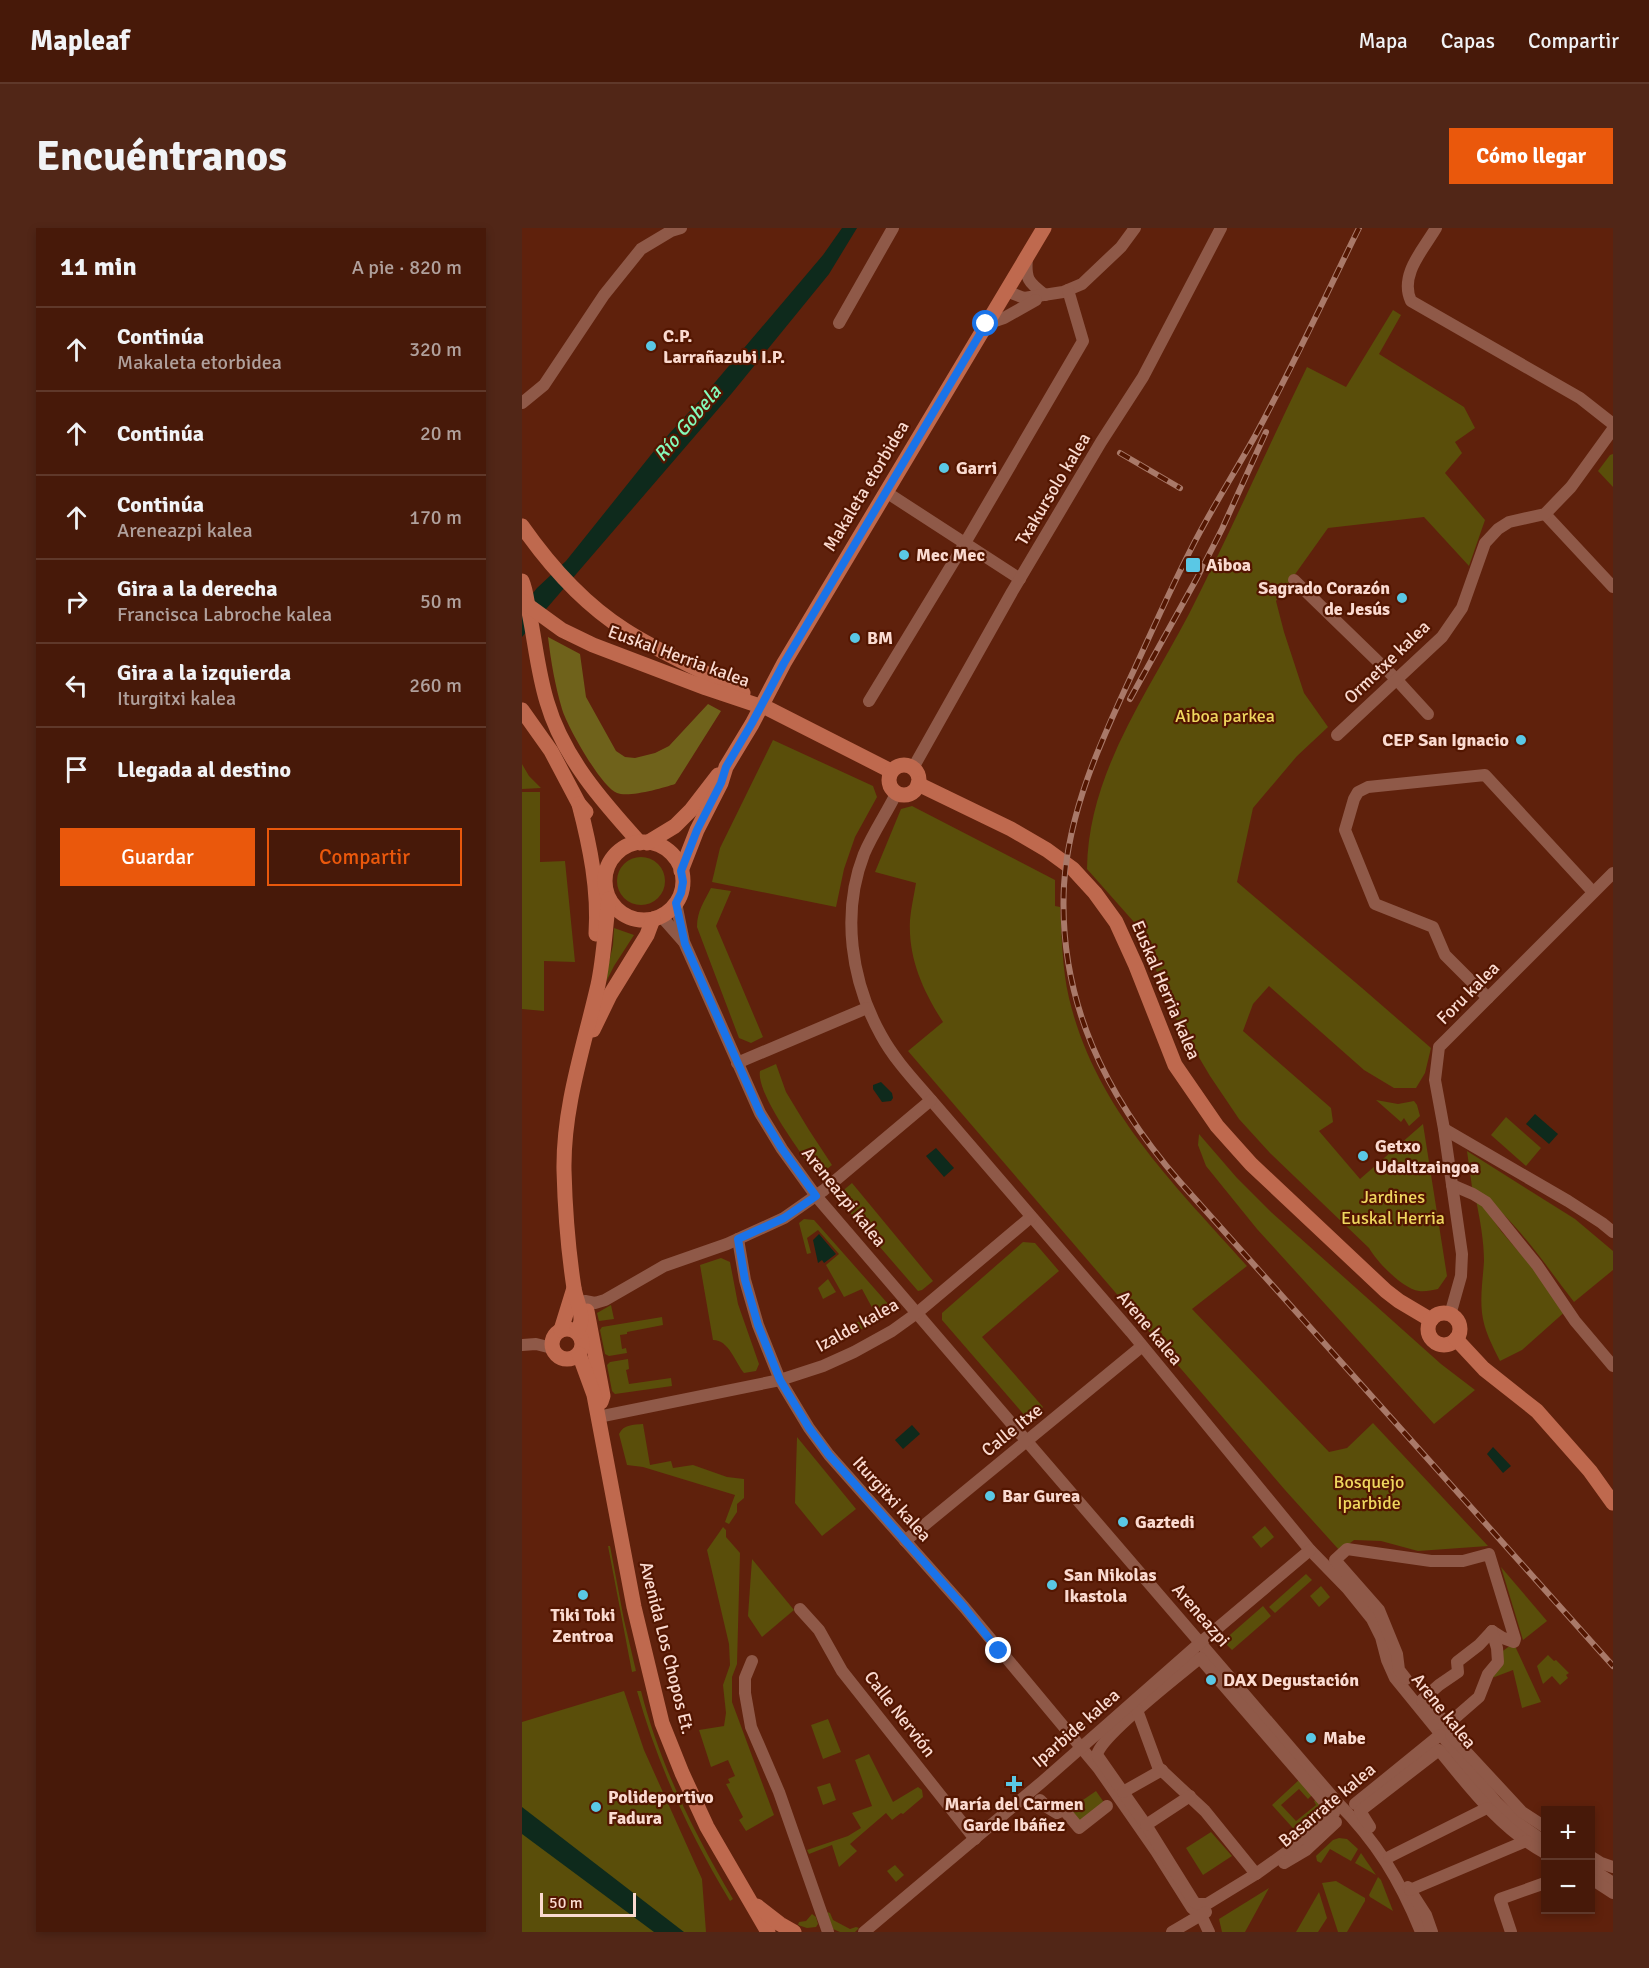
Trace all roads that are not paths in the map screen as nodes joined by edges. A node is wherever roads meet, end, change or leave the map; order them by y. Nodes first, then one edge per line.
1 (681, 228) edge
2 (893, 228) edge
3 (1044, 228) edge
4 (1135, 228) edge
5 (1221, 228) edge
6 (1436, 228) edge
7 (1027, 256) junction
8 (1068, 290) junction
9 (1006, 291) junction
10 (1046, 295) junction
11 (839, 323) dead end
12 (986, 324) junction
13 (522, 403) edge
14 (1613, 424) edge
15 (1613, 429) edge
16 (886, 492) junction
17 (1545, 513) junction
18 (522, 525) edge
19 (965, 543) junction
20 (1020, 579) junction
21 (1294, 580) dead end
22 (523, 582) edge
23 (1613, 587) edge
24 (522, 601) edge
25 (1396, 679) junction
26 (869, 701) dead end
27 (769, 709) junction
28 (522, 710) edge
29 (1428, 714) dead end
30 (1337, 735) dead end
31 (726, 767) junction
32 (913, 768) junction
33 (891, 771) junction
34 (918, 784) junction
35 (896, 794) junction
36 (579, 804) junction
37 (644, 843) junction
38 (681, 871) junction
39 (605, 875) junction
40 (1610, 882) edge
41 (1593, 892) junction
42 (609, 899) junction
43 (676, 903) junction
44 (657, 918) junction
45 (684, 942) junction
46 (1488, 998) junction
47 (867, 1008) junction
48 (581, 1053) junction
49 (738, 1063) junction
50 (931, 1100) junction
51 (1444, 1129) junction
52 (1452, 1185) junction
53 (816, 1196) junction
54 (1031, 1217) junction
55 (1613, 1232) edge
56 (738, 1239) junction
57 (574, 1284) junction
58 (585, 1301) junction
59 (917, 1312) junction
60 (1450, 1315) junction
61 (1431, 1320) junction
62 (561, 1330) junction
63 (577, 1332) junction
64 (1456, 1339) junction
65 (522, 1345) edge
66 (1141, 1347) junction
67 (552, 1348) junction
68 (572, 1357) junction
69 (1613, 1366) edge
70 (780, 1380) junction
71 (598, 1417) junction
72 (1028, 1441) junction
73 (1613, 1503) edge
74 (906, 1541) junction
75 (1310, 1550) junction
76 (800, 1609) dead end
77 (1492, 1631) junction
78 (1201, 1642) junction
79 (752, 1661) dead end
80 (1422, 1700) junction
81 (1137, 1710) junction
82 (1440, 1735) junction
83 (1082, 1748) junction
84 (1162, 1770) junction
85 (1123, 1792) junction
86 (1190, 1796) junction
87 (1040, 1800) dead end
88 (1107, 1806) dead end
89 (1486, 1808) junction
90 (1347, 1812) junction
91 (1541, 1824) edge
92 (1146, 1825) junction
93 (975, 1839) junction
94 (1541, 1839) edge
95 (1526, 1841) junction
96 (1541, 1850) edge
97 (1389, 1857) junction
98 (1595, 1859) edge
99 (1613, 1867) edge
100 (1595, 1871) edge
101 (1256, 1874) junction
102 (1595, 1881) edge
103 (1613, 1883) edge
104 (1541, 1884) edge
105 (1410, 1890) junction
106 (1613, 1893) edge
107 (746, 1896) junction
108 (1202, 1915) junction
109 (768, 1932) edge
110 (794, 1932) edge
111 (828, 1932) edge
112 (864, 1932) edge
113 (1172, 1932) edge
114 (1209, 1932) edge
115 (1420, 1932) edge
116 (1432, 1932) edge
117 (1511, 1932) edge

1 - 13 street
2 - 11 street
3 - 7 street, Makaleta etorbidea
4 - 8 street
5 - 20 street, Txakursolo kalea
6 - 14 street
7 - 9 street, Makaleta etorbidea
7 - 10 street
8 - 10 street
8 - 19 street
9 - 10 street
9 - 12 street, Makaleta etorbidea
10 - 12 street
12 - 16 street, Makaleta etorbidea
15 - 17 street
16 - 19 street
16 - 31 street, Makaleta etorbidea
17 - 23 street
17 - 25 street, Ormetxe kalea
18 - 27 street
19 - 20 street
19 - 26 street
20 - 32 street, Txakursolo kalea
21 - 25 street
22 - 37 street
24 - 27 street, Euskal Herria kalea
25 - 29 street
25 - 30 street, Ormetxe kalea
27 - 33 street, Euskal Herria kalea
28 - 36 street
31 - 37 street, Makaleta etorbidea
31 - 38 street, Makaleta etorbidea
32 - 33 street
32 - 34 street
33 - 35 street
34 - 35 street
34 - 61 street, Euskal Herria kalea
35 - 47 street, Arene kalea
36 - 39 street
36 - 48 street
37 - 38 street
37 - 39 street
38 - 43 street
39 - 42 street
40 - 41 street, Foru kalea
41 - 46 street, Foru kalea
41 - 46 street
42 - 44 street
42 - 48 street
43 - 44 street
43 - 45 street, Areneazpi kalea
44 - 45 street, Areneazpi kalea
44 - 48 street
45 - 49 street, Areneazpi kalea
46 - 51 street, Foru kalea
47 - 49 street
47 - 50 street, Arene kalea
48 - 57 street
49 - 53 street, Areneazpi kalea
50 - 53 street
50 - 54 street, Arene kalea
51 - 52 street, Foru kalea
51 - 55 street
52 - 60 street, Foru kalea
52 - 69 street
53 - 56 street
53 - 59 street, Areneazpi kalea
54 - 59 street, Izalde kalea
54 - 66 street, Arene kalea
56 - 58 street
56 - 70 street, Iturgitxi kalea
57 - 58 street
57 - 62 street
57 - 63 street
58 - 71 street
59 - 70 street, Izalde kalea
59 - 72 street, Areneazpi kalea
60 - 61 street
60 - 64 street
61 - 64 street
62 - 63 street
62 - 67 street
63 - 68 street
64 - 73 street
65 - 67 street
66 - 72 street, Calle Itxe
66 - 75 street, Arene kalea
67 - 68 street
68 - 71 street
70 - 71 street, Izalde kalea
70 - 74 street, Iturgitxi kalea
71 - 107 street, Avenida Los Chopos Et.
72 - 74 street, Calle Itxe
72 - 78 street, Areneazpi
74 - 83 street, Iturgitxi kalea
75 - 78 street, Iparbide kalea
75 - 82 street, Arene kalea
76 - 93 street, Calle Nervión
77 - 80 street
77 - 80 street
77 - 80 street
78 - 83 street, Iparbide kalea
78 - 90 street, Areneazpi
79 - 111 street
80 - 91 street
81 - 84 street
81 - 85 street
81 - 101 street
82 - 90 street, Basarrate kalea
82 - 94 street, Arene kalea
83 - 93 street, Iparbide kalea
83 - 108 street, Iturgitxi kalea
84 - 85 street
84 - 86 street
85 - 92 street
86 - 92 street
86 - 101 street
87 - 88 street
89 - 95 street
89 - 97 street
89 - 97 street
90 - 108 street, Basarrate kalea
90 - 115 street, Areneazpi
92 - 101 street
93 - 112 street, Iparbide kalea
95 - 96 street
95 - 105 street
97 - 105 street
98 - 99 street
100 - 103 street
102 - 106 street
104 - 117 street
105 - 116 street
107 - 109 street, Avenida Los Chopos Et.
107 - 110 street, Avenida Los Chopos Et.
108 - 113 street, Basarrate kalea
108 - 114 street, Iturgitxi kalea

